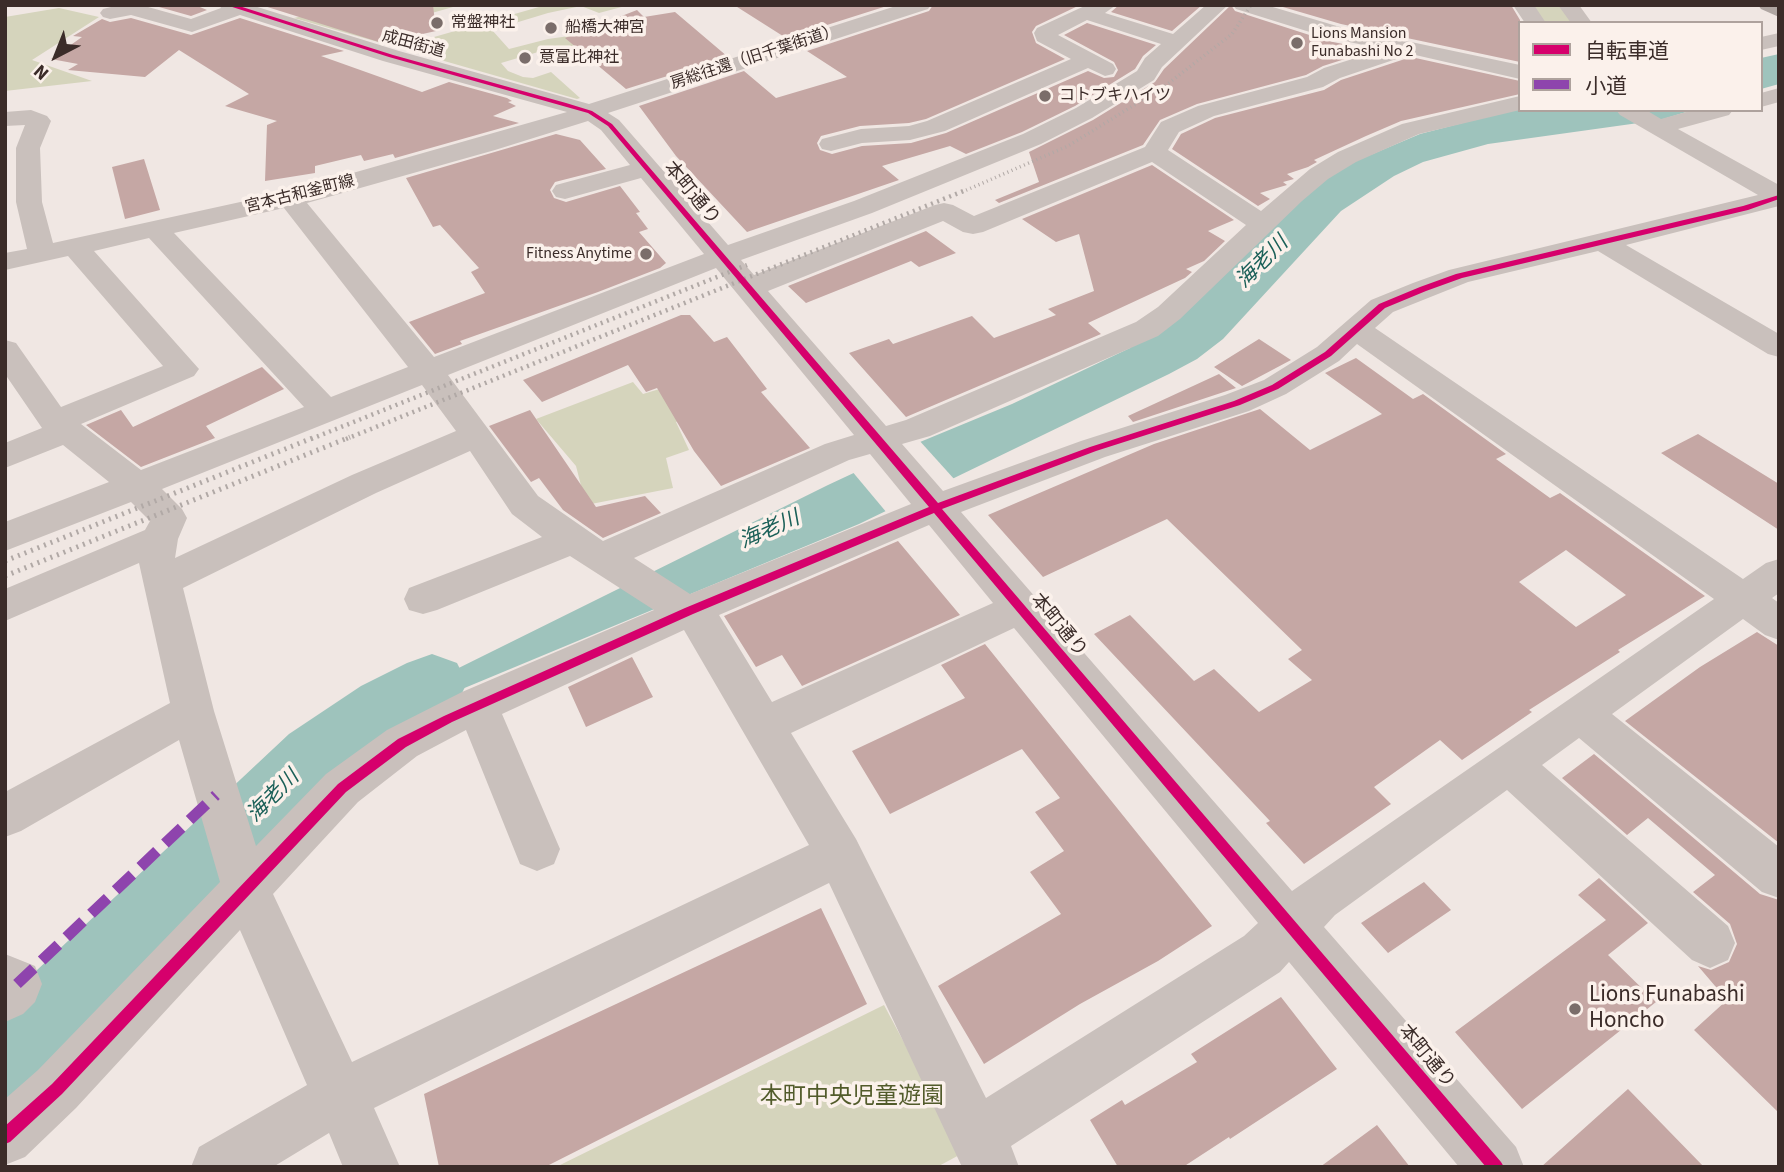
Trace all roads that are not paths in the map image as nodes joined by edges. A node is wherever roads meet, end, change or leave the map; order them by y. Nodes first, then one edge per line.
1 (921, 5) edge
2 (1218, 5) edge
3 (1242, 5) edge
4 (1523, 5) edge
5 (1568, 5) edge
6 (1768, 5) edge
7 (234, 7) edge
8 (1095, 9) edge
9 (1276, 10) edge
10 (1779, 11) edge
11 (110, 13) dead end
12 (1535, 21) edge
13 (1580, 21) edge
14 (1177, 42) junction
15 (1410, 47) junction
16 (1086, 61) junction
17 (1518, 71) edge
18 (1135, 82) junction
19 (1518, 103) edge
20 (590, 112) junction
21 (1706, 112) edge
22 (5, 119) edge
23 (1644, 120) edge
24 (831, 144) dead end
25 (1154, 152) junction
26 (646, 168) junction
27 (565, 191) dead end
28 (1779, 196) edge
29 (290, 199) junction
30 (17, 204) edge
31 (1262, 224) junction
32 (154, 228) junction
33 (1602, 242) junction
34 (74, 246) junction
35 (42, 253) junction
36 (720, 257) junction
37 (5, 262) edge
38 (748, 288) junction
39 (1357, 330) junction
40 (1778, 345) edge
41 (5, 350) edge
42 (428, 371) junction
43 (326, 411) junction
44 (58, 424) junction
45 (5, 428) edge
46 (477, 435) junction
47 (883, 446) junction
48 (5, 456) edge
49 (136, 485) junction
50 (931, 503) junction
51 (5, 537) edge
52 (159, 539) junction
53 (600, 555) junction
54 (1779, 573) edge
55 (161, 582) junction
56 (423, 599) dead end
57 (1744, 600) junction
58 (5, 606) edge
59 (682, 607) junction
60 (1020, 608) junction
61 (1779, 624) edge
62 (477, 705) junction
63 (193, 711) junction
64 (1581, 714) junction
65 (765, 725) junction
66 (1509, 764) junction
67 (5, 816) edge
68 (537, 849) dead end
69 (839, 854) junction
70 (1779, 876) edge
71 (244, 883) junction
72 (1291, 926) junction
73 (1710, 943) dead end
74 (340, 1096) junction
75 (5, 1137) edge
76 (984, 1151) edge
77 (219, 1167) edge
78 (372, 1167) edge
79 (1496, 1167) edge

1 - 20 street, 房総往還（旧千葉街道）
2 - 14 street
3 - 9 street
4 - 12 street
5 - 13 street
6 - 10 highway
7 - 11 street
7 - 20 street, 成田街道
8 - 14 street
8 - 16 street
9 - 15 street
14 - 18 street
15 - 17 street
15 - 25 street
16 - 18 street
16 - 24 street
18 - 36 street
19 - 31 street
20 - 26 street, 本町通り
20 - 29 street, 宮本古和釜町線
21 - 23 street
22 - 30 street
23 - 28 street
25 - 31 street
25 - 38 street
26 - 27 street
26 - 36 street, 本町通り
28 - 33 street
29 - 32 street, 宮本古和釜町線
29 - 42 street
30 - 35 street
31 - 47 street
32 - 34 street, 宮本古和釜町線
32 - 43 street
33 - 39 street
33 - 40 street
34 - 35 street, 宮本古和釜町線
34 - 44 street
35 - 37 street, 宮本古和釜町線
36 - 38 street, 本町通り
36 - 42 street
38 - 47 street, 本町通り
39 - 50 street
39 - 57 street
41 - 44 street
42 - 43 street
42 - 46 street
43 - 49 street
44 - 45 street
44 - 48 street
44 - 49 street
46 - 53 street
46 - 55 street
47 - 50 street, 本町通り
47 - 53 street
49 - 51 street
49 - 52 street
50 - 59 street
50 - 60 street, 本町通り
52 - 55 street
52 - 58 street
53 - 56 street
53 - 59 street
54 - 57 street
55 - 63 street
57 - 61 street
57 - 64 street
59 - 62 street
59 - 65 street
60 - 65 street
60 - 72 street, 本町通り
62 - 68 street
62 - 71 street
63 - 67 street
63 - 71 street
64 - 66 street
64 - 70 street
65 - 69 street
66 - 72 street
66 - 73 street
69 - 74 street
69 - 76 street
71 - 74 street
71 - 75 street
72 - 76 street
72 - 79 street, 本町通り
74 - 77 street
74 - 78 street

